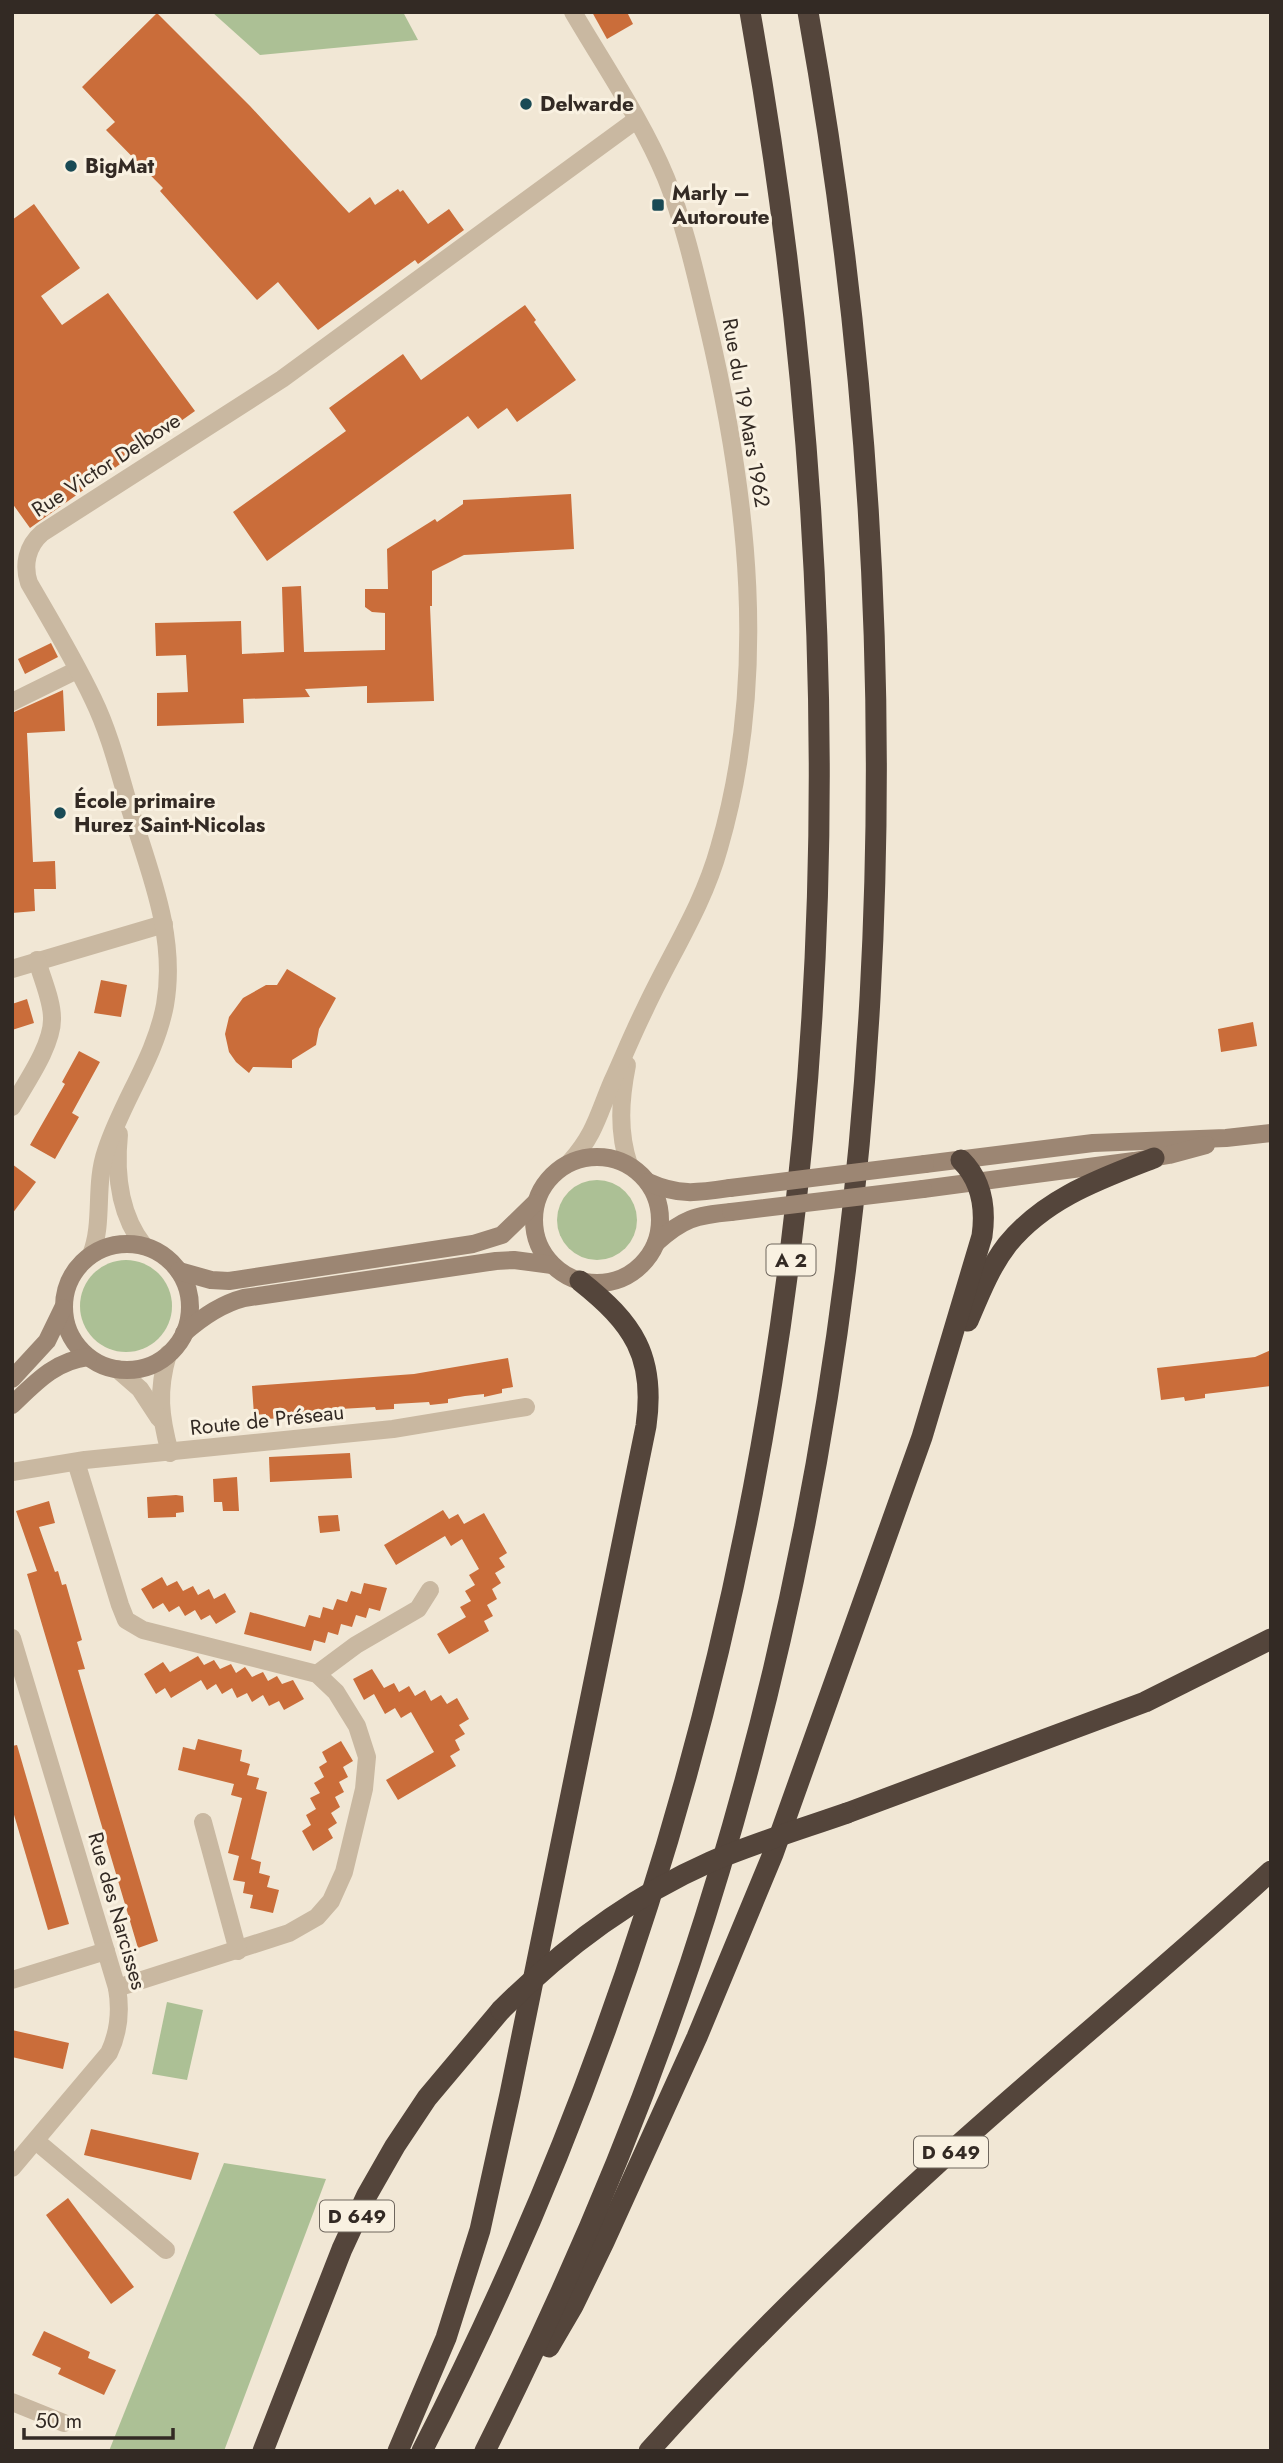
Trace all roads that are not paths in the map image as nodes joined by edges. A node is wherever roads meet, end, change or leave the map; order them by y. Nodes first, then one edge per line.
1 (573, 12) edge
2 (750, 12) edge
3 (808, 12) edge
4 (636, 120) junction
5 (78, 670) junction
6 (12, 702) edge
7 (164, 924) junction
8 (37, 960) junction
9 (12, 969) edge
10 (632, 1039) junction
11 (12, 1107) edge
12 (121, 1117) junction
13 (1271, 1133) edge
14 (1226, 1138) junction
15 (1154, 1158) junction
16 (961, 1160) junction
17 (570, 1163) junction
18 (629, 1165) junction
19 (648, 1182) junction
20 (978, 1182) junction
21 (536, 1203) junction
22 (656, 1243) junction
23 (144, 1246) junction
24 (91, 1255) junction
25 (552, 1265) junction
26 (179, 1271) junction
27 (580, 1281) junction
28 (64, 1305) junction
29 (184, 1333) junction
30 (168, 1354) junction
31 (88, 1357) junction
32 (117, 1369) junction
33 (12, 1378) edge
34 (12, 1405) edge
35 (526, 1407) dead end
36 (162, 1424) junction
37 (922, 1437) junction
38 (170, 1453) junction
39 (76, 1462) junction
40 (12, 1472) edge
41 (430, 1590) dead end
42 (12, 1638) edge
43 (1271, 1639) edge
44 (317, 1674) junction
45 (203, 1822) dead end
46 (1271, 1871) edge
47 (106, 1951) junction
48 (238, 1951) junction
49 (12, 1980) edge
50 (117, 1988) junction
51 (36, 2141) junction
52 (12, 2168) edge
53 (166, 2250) dead end
54 (12, 2402) edge
55 (64, 2423) dead end
56 (487, 2447) edge
57 (263, 2451) edge
58 (398, 2451) edge
59 (422, 2451) edge
60 (649, 2451) edge

1 - 4 street, Rue du 19 Mars 1962
2 - 59 highway, A 2
3 - 56 highway, A 2
4 - 5 street, Rue Victor Delbove
4 - 10 street, Rue du 19 Mars 1962
5 - 6 street
5 - 7 street, Rue Victor Delbove
7 - 8 street
7 - 12 street, Rue Victor Delbove
8 - 9 street
8 - 11 street
10 - 17 street
10 - 18 street
12 - 23 street, Rue Victor Delbove
12 - 24 street, Rue Victor Delbove
13 - 14 main road
14 - 15 main road
14 - 16 main road
15 - 20 main road
15 - 37 highway
16 - 19 main road, bridge
16 - 20 highway
17 - 18 main road
17 - 21 main road
18 - 19 main road
19 - 22 main road
20 - 22 main road, bridge
20 - 37 highway
21 - 25 main road
21 - 26 main road
22 - 27 main road
23 - 24 main road
23 - 26 main road
24 - 28 main road
25 - 27 main road
25 - 29 main road
26 - 29 main road
27 - 58 highway
28 - 31 main road
28 - 33 main road
29 - 30 main road
30 - 32 main road
30 - 36 street
31 - 32 main road
31 - 34 main road
32 - 36 street
35 - 38 street, Route de Préseau
36 - 38 street
37 - 56 highway
38 - 39 street, Route de Préseau
39 - 40 street, Route de Préseau
39 - 44 street
41 - 44 street
42 - 47 street, Rue des Narcisses
43 - 57 highway, D 649, bridge
44 - 48 street
45 - 48 street
46 - 60 highway, D 649
47 - 49 street
47 - 50 street, Rue des Narcisses
48 - 50 street
50 - 51 street, Rue des Narcisses
51 - 52 street, Rue des Narcisses
51 - 53 street
54 - 55 street

